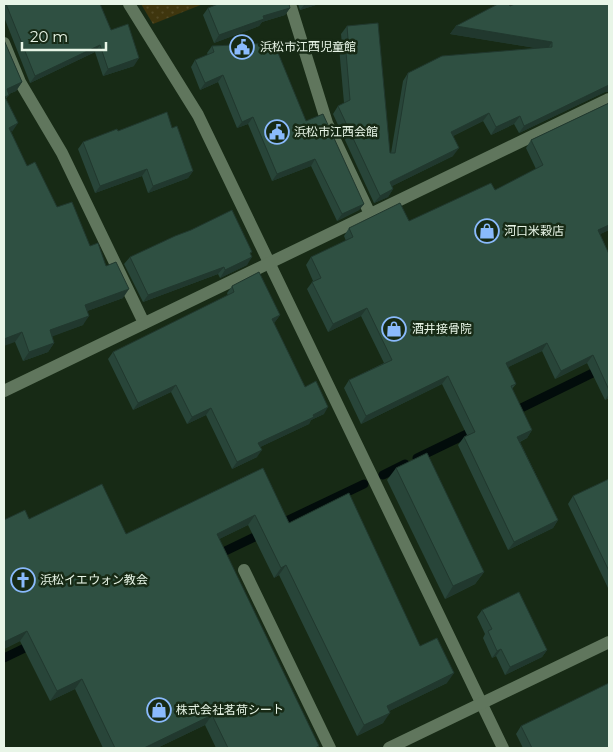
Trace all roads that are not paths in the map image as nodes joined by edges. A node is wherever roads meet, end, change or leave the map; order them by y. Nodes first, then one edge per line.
1 (129, 4) edge
2 (290, 4) edge
3 (4, 43) edge
4 (609, 99) edge
5 (370, 214) junction
6 (269, 263) junction
7 (144, 323) junction
8 (4, 391) edge
9 (244, 570) dead end
10 (609, 642) edge
11 (482, 703) junction
12 (330, 748) edge
13 (389, 748) edge
14 (504, 748) edge

1 - 6 street
2 - 5 street
3 - 7 street
4 - 5 street
5 - 6 street
6 - 7 street
6 - 11 street
7 - 8 street
9 - 12 street
10 - 11 street
11 - 13 street
11 - 14 street

